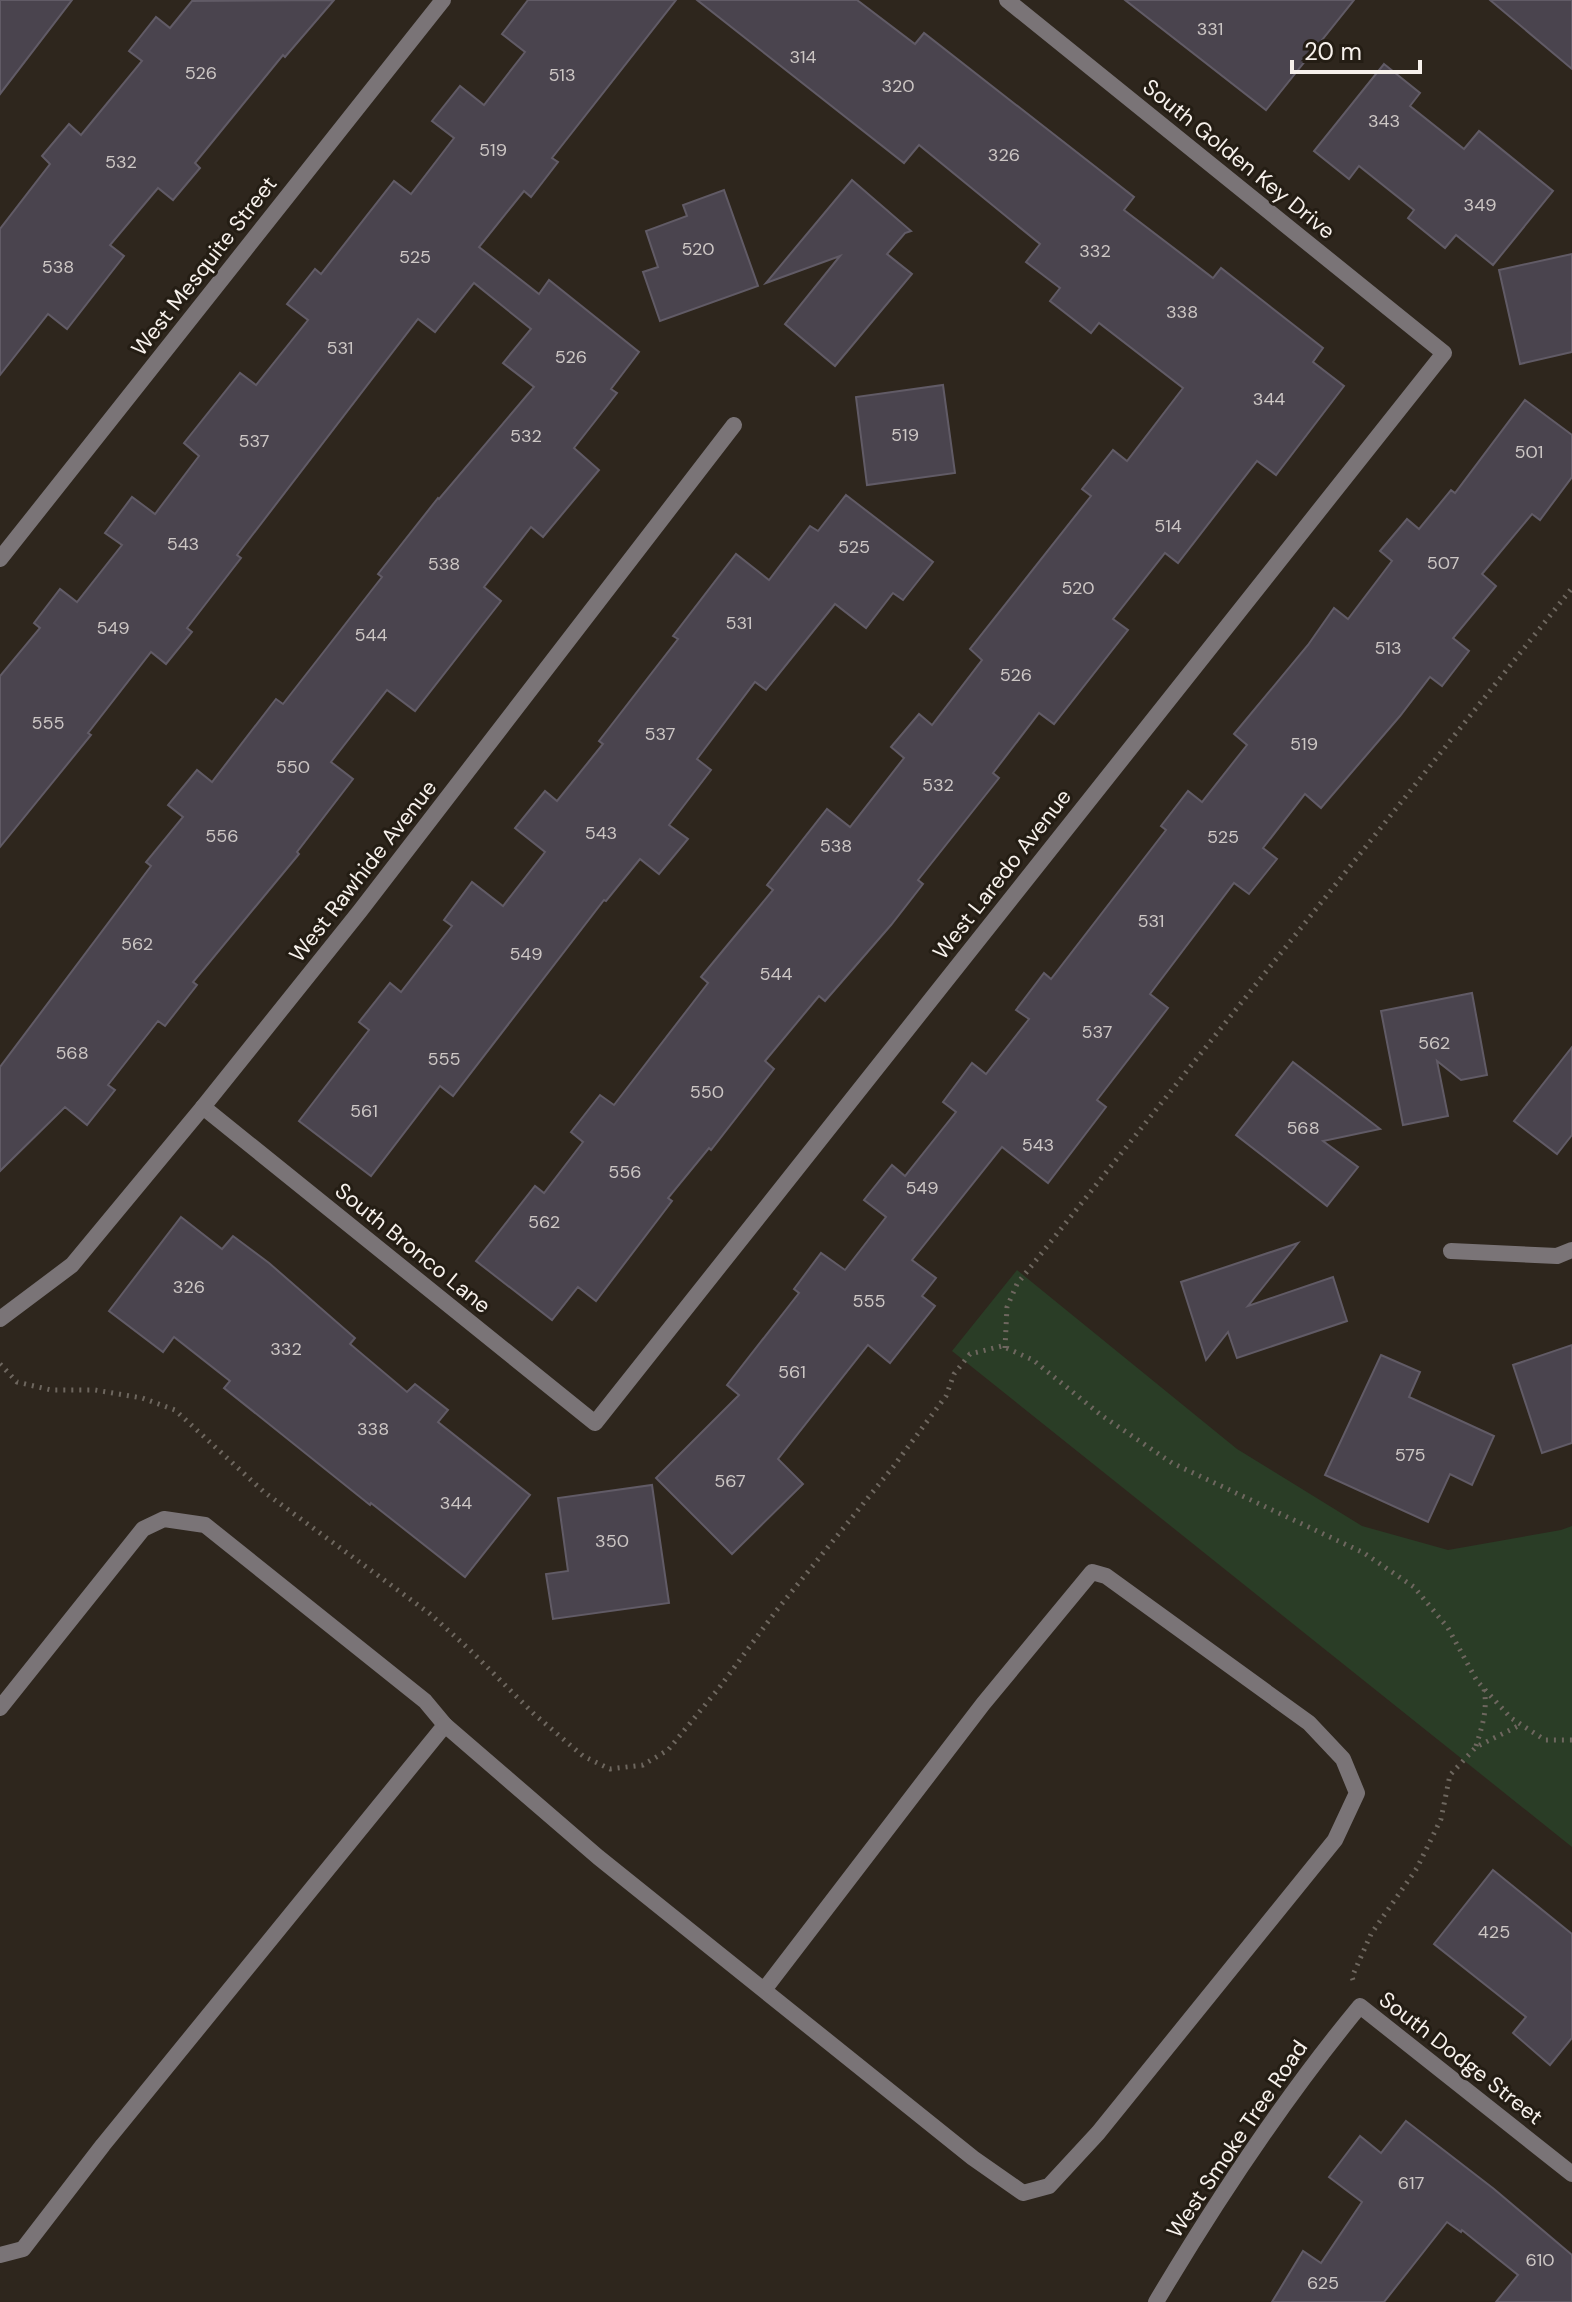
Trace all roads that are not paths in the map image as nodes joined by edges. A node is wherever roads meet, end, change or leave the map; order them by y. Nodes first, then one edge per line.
1 (443, 0) edge
2 (1007, 0) edge
3 (1444, 353) joint
4 (734, 425) dead end
5 (0, 559) edge
6 (203, 1107) junction
7 (1572, 1250) edge
8 (1451, 1251) dead end
9 (0, 1319) edge
10 (595, 1423) joint
11 (0, 1708) edge
12 (445, 1725) junction
13 (764, 1990) junction
14 (1360, 2006) joint
15 (1572, 2174) edge
16 (0, 2255) edge
17 (1156, 2302) edge

1 - 5 street, West Mesquite Street
2 - 3 street, South Golden Key Drive
3 - 10 street, West Laredo Avenue
4 - 6 street, West Rawhide Avenue
6 - 9 street, West Rawhide Avenue
6 - 10 street, South Bronco Lane
7 - 8 street
11 - 12 street
12 - 13 street
12 - 16 street
13 - 13 street
14 - 15 street, South Dodge Street
14 - 17 street, West Smoke Tree Road

